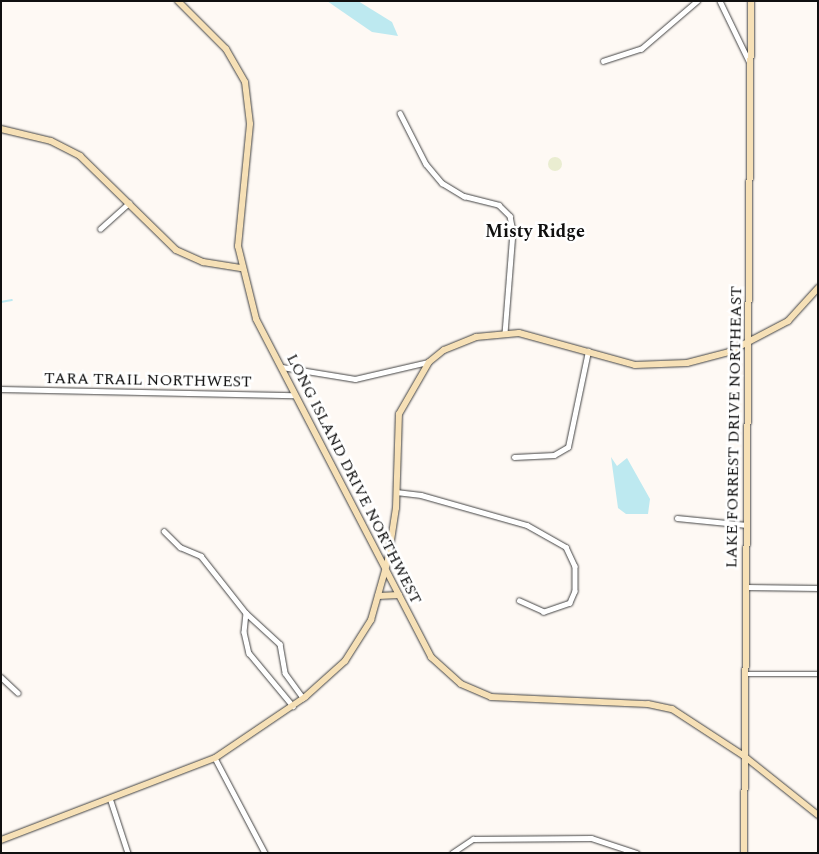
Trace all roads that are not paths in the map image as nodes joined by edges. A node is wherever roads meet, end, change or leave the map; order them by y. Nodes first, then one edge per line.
1 (178, 1) edge
2 (696, 1) edge
3 (720, 1) edge
4 (750, 1) edge
5 (603, 61) dead end
6 (750, 65) junction
7 (400, 113) dead end
8 (1, 128) edge
9 (129, 203) junction
10 (100, 229) dead end
11 (241, 268) junction
12 (818, 288) edge
13 (505, 333) junction
14 (750, 342) junction
15 (588, 351) junction
16 (430, 362) junction
17 (280, 366) junction
18 (1, 389) edge
19 (294, 395) junction
20 (514, 457) dead end
21 (396, 492) junction
22 (677, 518) dead end
23 (747, 525) junction
24 (164, 531) dead end
25 (386, 572) junction
26 (746, 587) junction
27 (818, 588) edge
28 (399, 595) junction
29 (378, 596) junction
30 (519, 601) dead end
31 (246, 613) junction
32 (285, 673) junction
33 (745, 674) junction
34 (818, 674) edge
35 (1, 677) edge
36 (275, 679) junction
37 (18, 693) dead end
38 (303, 698) junction
39 (293, 706) junction
40 (744, 756) junction
41 (214, 758) junction
42 (111, 801) junction
43 (818, 815) edge
44 (1, 840) edge
45 (128, 853) edge
46 (265, 853) edge
47 (452, 853) edge
48 (637, 853) edge
49 (744, 853) edge

1 - 11 street, LONG ISLAND DRIVE NORTHWEST
2 - 5 street
3 - 6 street
4 - 6 street, LAKE FORREST DRIVE NORTHEAST
6 - 14 street, LAKE FORREST DRIVE NORTHEAST
7 - 13 street
8 - 9 street
9 - 10 street
9 - 11 street
11 - 17 street, LONG ISLAND DRIVE NORTHWEST
12 - 14 street
13 - 15 street
13 - 16 street
14 - 15 street
14 - 23 street, LAKE FORREST DRIVE NORTHEAST
15 - 20 street
16 - 17 street
16 - 21 street
17 - 19 street, LONG ISLAND DRIVE NORTHWEST
18 - 19 street, TARA TRAIL NORTHWEST
19 - 25 street, LONG ISLAND DRIVE NORTHWEST
21 - 25 street
21 - 30 street
22 - 23 street
23 - 26 street, LAKE FORREST DRIVE NORTHEAST
24 - 31 street
25 - 28 street, LONG ISLAND DRIVE NORTHWEST
25 - 29 street
26 - 27 street
26 - 33 street, LAKE FORREST DRIVE NORTHEAST
28 - 29 street
28 - 40 street, LONG ISLAND DRIVE NORTHWEST
29 - 38 street
31 - 32 street
31 - 36 street
32 - 36 street
32 - 38 street
33 - 34 street
33 - 40 street, LAKE FORREST DRIVE NORTHEAST
35 - 37 street
36 - 39 street
38 - 39 street
39 - 41 street
40 - 43 street, LONG ISLAND DRIVE NORTHWEST
40 - 49 street, LAKE FORREST DRIVE NORTHEAST
41 - 42 street
41 - 46 street
42 - 44 street
42 - 45 street
47 - 48 street

